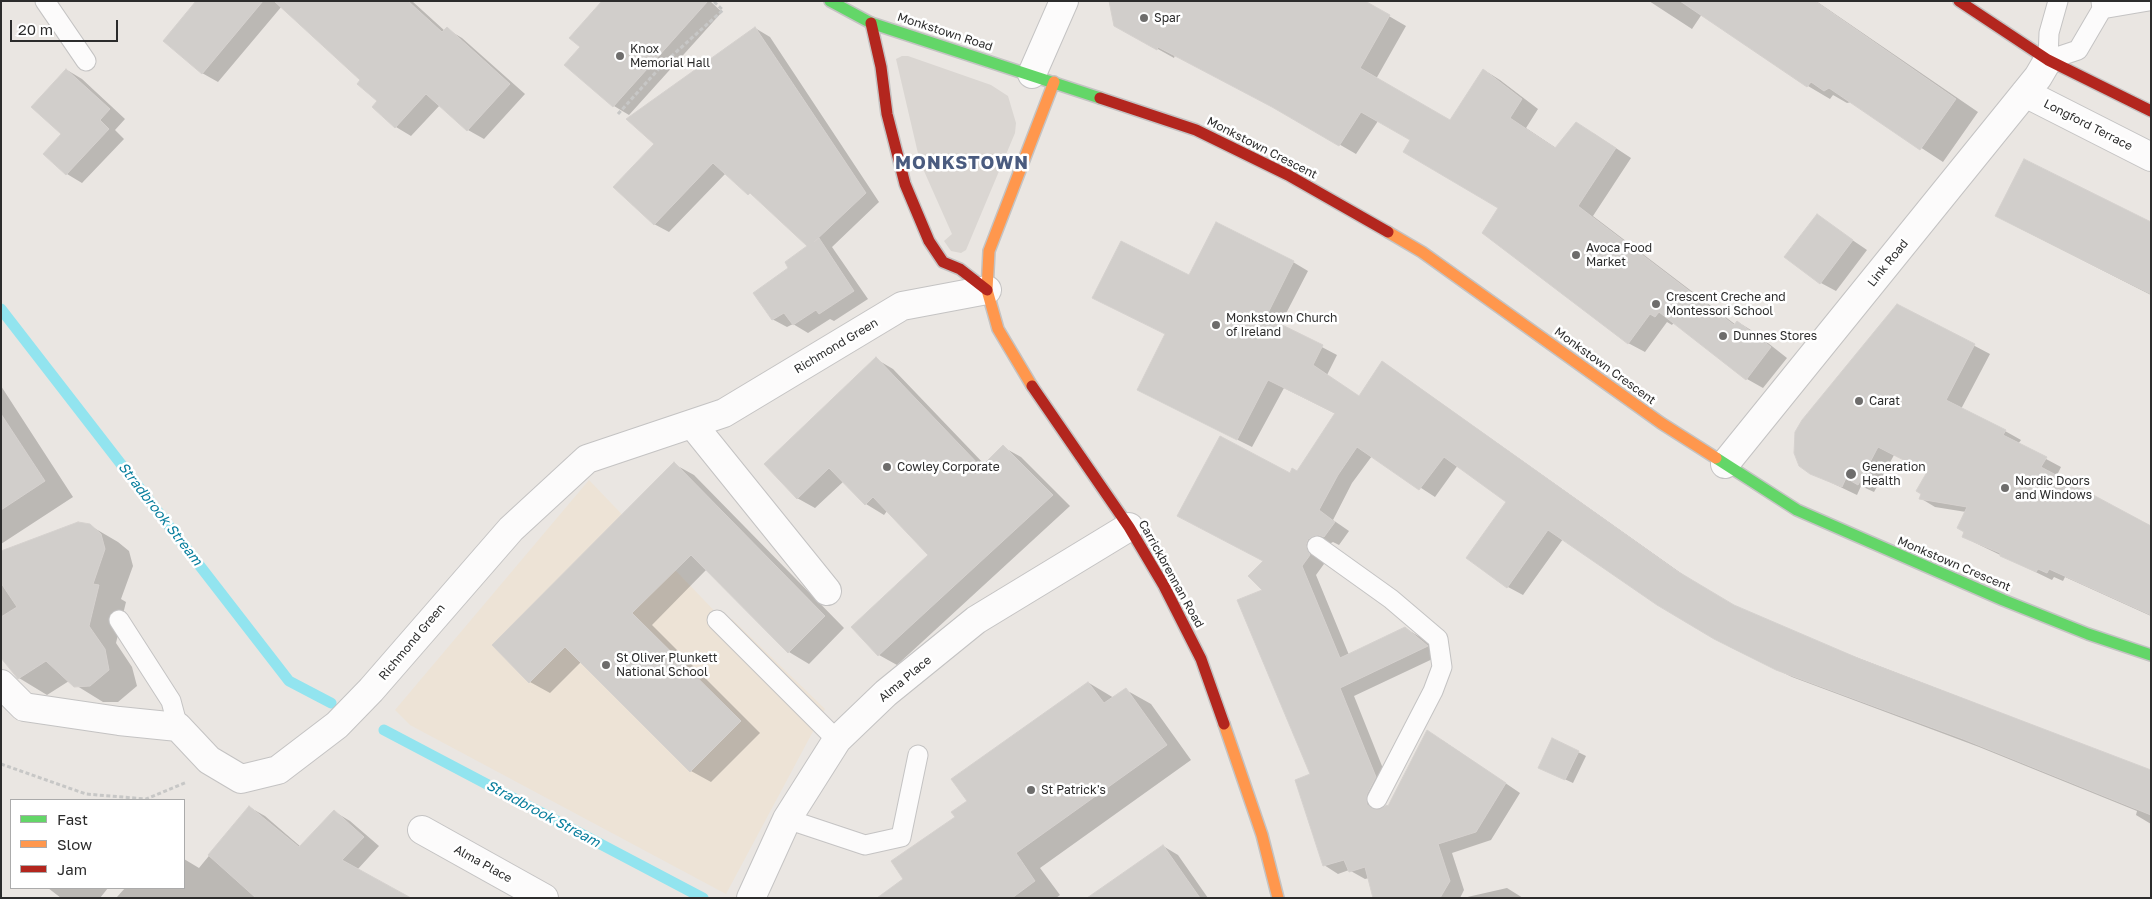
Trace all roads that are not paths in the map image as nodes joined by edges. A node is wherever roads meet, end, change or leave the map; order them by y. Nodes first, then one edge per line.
1 (45, 1) edge
2 (830, 1) edge
3 (1064, 1) edge
4 (1959, 1) edge
5 (2058, 1) edge
6 (2148, 1) edge
7 (2101, 5) edge
8 (871, 23) junction
9 (86, 60) dead end
10 (2048, 60) junction
11 (1043, 78) junction
12 (2025, 93) junction
13 (2151, 111) edge
14 (2151, 157) edge
15 (987, 290) junction
16 (693, 425) junction
17 (1725, 464) junction
18 (1130, 527) junction
19 (1317, 546) dead end
20 (827, 591) dead end
21 (119, 620) dead end
22 (717, 620) dead end
23 (2151, 655) edge
24 (1, 684) edge
25 (178, 727) junction
26 (837, 740) junction
27 (918, 755) dead end
28 (1377, 799) dead end
29 (787, 818) junction
30 (422, 830) dead end
31 (544, 898) edge
32 (751, 898) edge
33 (1278, 898) edge

1 - 9 lane
2 - 8 main road, Monkstown Road
3 - 11 street
4 - 10 main road
5 - 10 lane
6 - 7 lane
7 - 10 lane
8 - 11 main road, Monkstown Road
8 - 15 main road
10 - 12 street, Link Road
10 - 13 main road
11 - 15 main road, Carrickbrennan Road
11 - 17 main road, Monkstown Crescent
12 - 14 street, Longford Terrace
12 - 17 street, Link Road
15 - 16 street, Richmond Green
15 - 18 main road, Carrickbrennan Road
16 - 20 street
16 - 25 street, Richmond Green
17 - 23 main road, Monkstown Crescent
18 - 26 street, Alma Place
18 - 33 main road, Carrickbrennan Road
19 - 28 lane
21 - 25 lane
22 - 26 lane
24 - 25 street
26 - 29 street, Alma Place
27 - 29 lane
29 - 32 street, Alma Place
30 - 31 street, Alma Place

